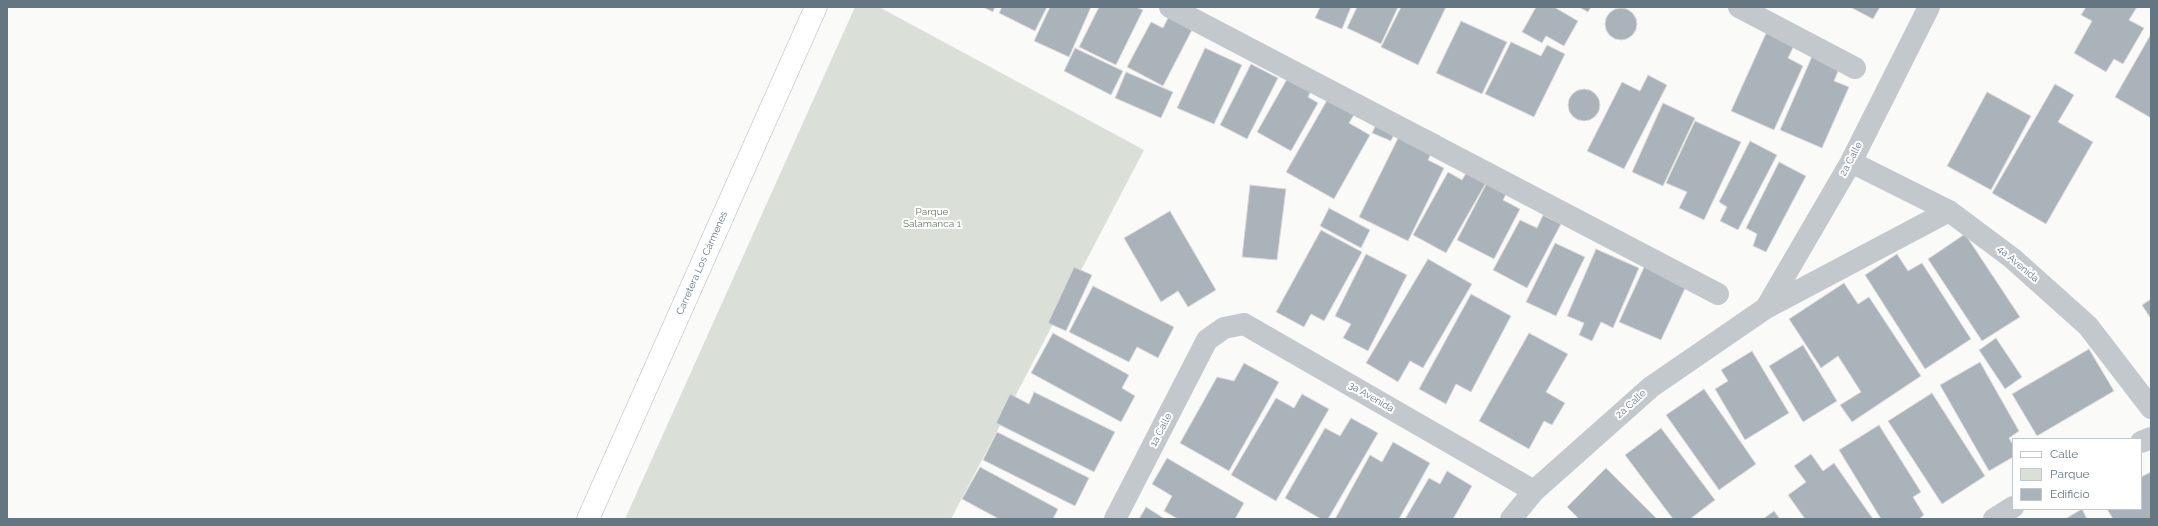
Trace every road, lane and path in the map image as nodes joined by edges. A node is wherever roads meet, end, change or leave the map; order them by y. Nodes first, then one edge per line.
1 (816, 7) edge
2 (1170, 7) edge
3 (1740, 7) edge
4 (1929, 7) edge
5 (1855, 68) dead end
6 (1850, 162) junction
7 (1949, 211) junction
8 (1718, 294) dead end
9 (1766, 308) junction
10 (1207, 340) joint
11 (2151, 408) edge
12 (1534, 491) junction
13 (2012, 508) edge
14 (588, 519) edge
15 (1115, 519) edge
16 (1511, 519) edge
17 (1994, 519) edge

1 - 14 main road, Carretera Los Cármenes
2 - 8 street
3 - 5 street
4 - 6 street, 2a Calle
6 - 7 street, 4a Avenida
6 - 9 street, 2a Calle
7 - 9 street, 2a Calle
7 - 11 street, 4a Avenida
9 - 12 street, 2a Calle
10 - 12 street, 3a Avenida
10 - 15 street, 1a Calle
12 - 16 street, 2a Calle
13 - 17 street

